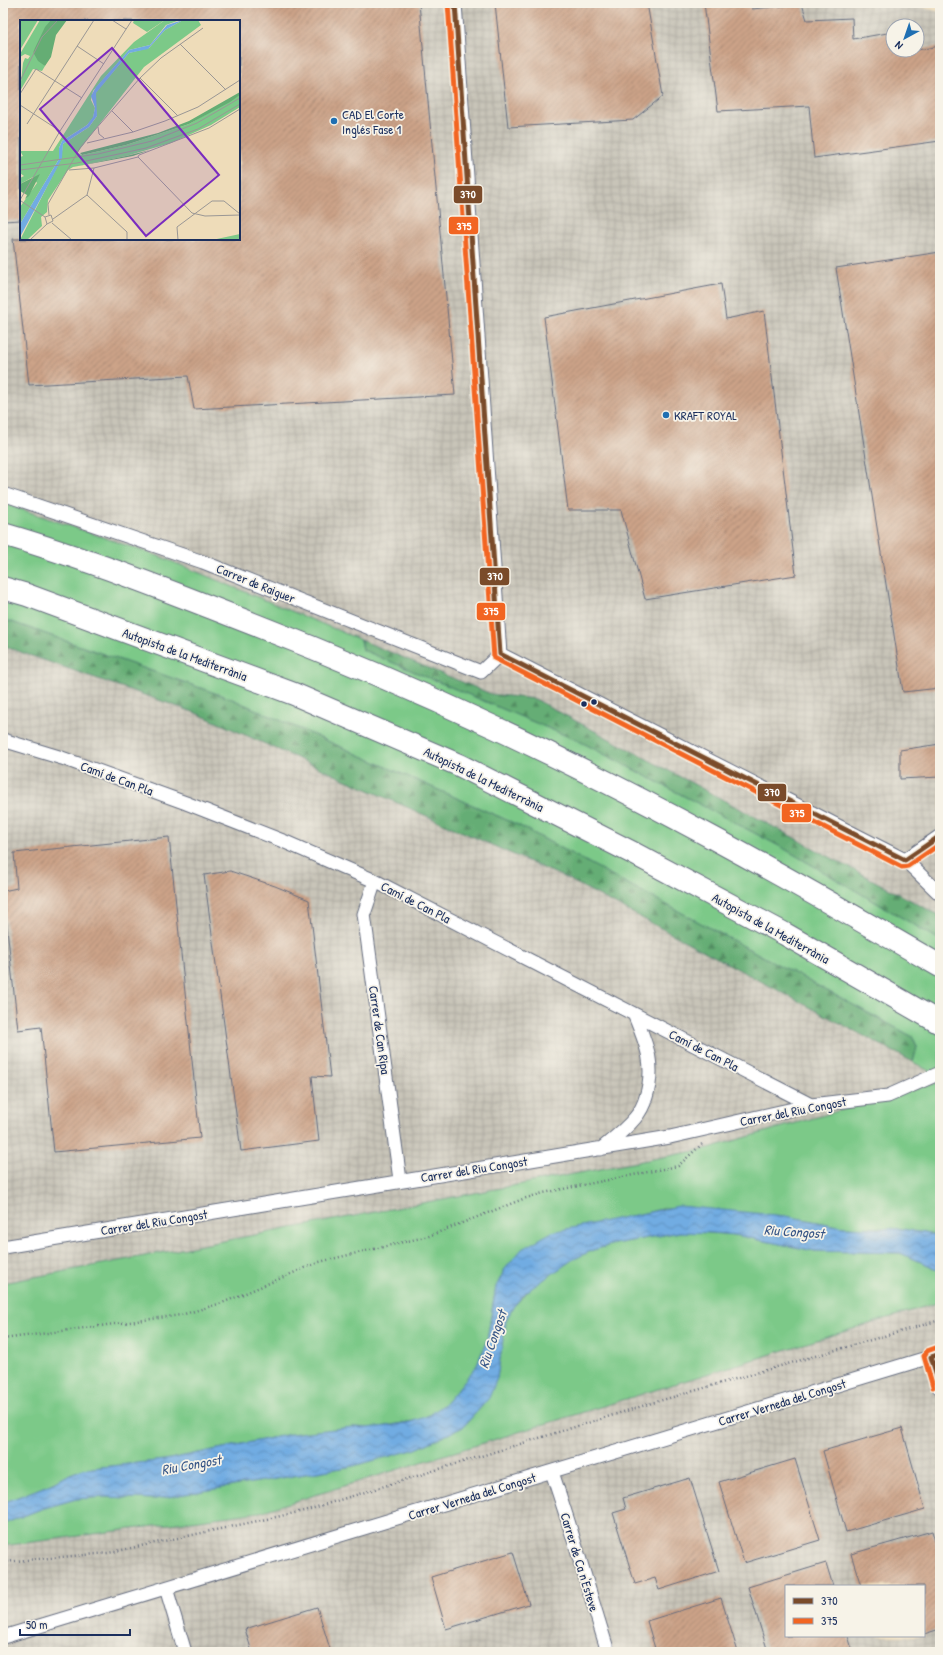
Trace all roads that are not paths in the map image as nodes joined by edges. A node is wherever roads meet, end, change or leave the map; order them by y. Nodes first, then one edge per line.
1 (455, 3) edge
2 (3, 494) edge
3 (3, 534) edge
4 (3, 588) edge
5 (500, 654) junction
6 (3, 740) edge
7 (940, 836) edge
8 (905, 860) junction
9 (375, 881) junction
10 (940, 894) edge
11 (940, 966) edge
12 (634, 1014) junction
13 (940, 1023) edge
14 (940, 1073) edge
15 (811, 1105) junction
16 (601, 1149) junction
17 (400, 1180) junction
18 (3, 1247) edge
19 (936, 1356) edge
20 (940, 1385) edge
21 (552, 1472) junction
22 (166, 1588) junction
23 (3, 1638) edge
24 (185, 1652) edge
25 (608, 1652) edge

1 - 5 street
2 - 5 street, Carrer de Raiguer
3 - 11 highway
4 - 13 highway, Autopista de la Mediterrània
5 - 8 street
6 - 9 street, Camí de Can Pla
7 - 8 street
8 - 10 street
9 - 12 street, Camí de Can Pla
9 - 17 street, Carrer de Can Ripa
12 - 15 street, Camí de Can Pla
12 - 16 street
14 - 15 street, Carrer del Riu Congost
15 - 16 street, Carrer del Riu Congost
16 - 17 street, Carrer del Riu Congost
17 - 18 street, Carrer del Riu Congost
19 - 20 street
19 - 21 street, Carrer Verneda del Congost
21 - 22 street, Carrer Verneda del Congost
21 - 25 street, Carrer de Ca n'Esteve
22 - 23 street, Carrer Verneda del Congost
22 - 24 street

